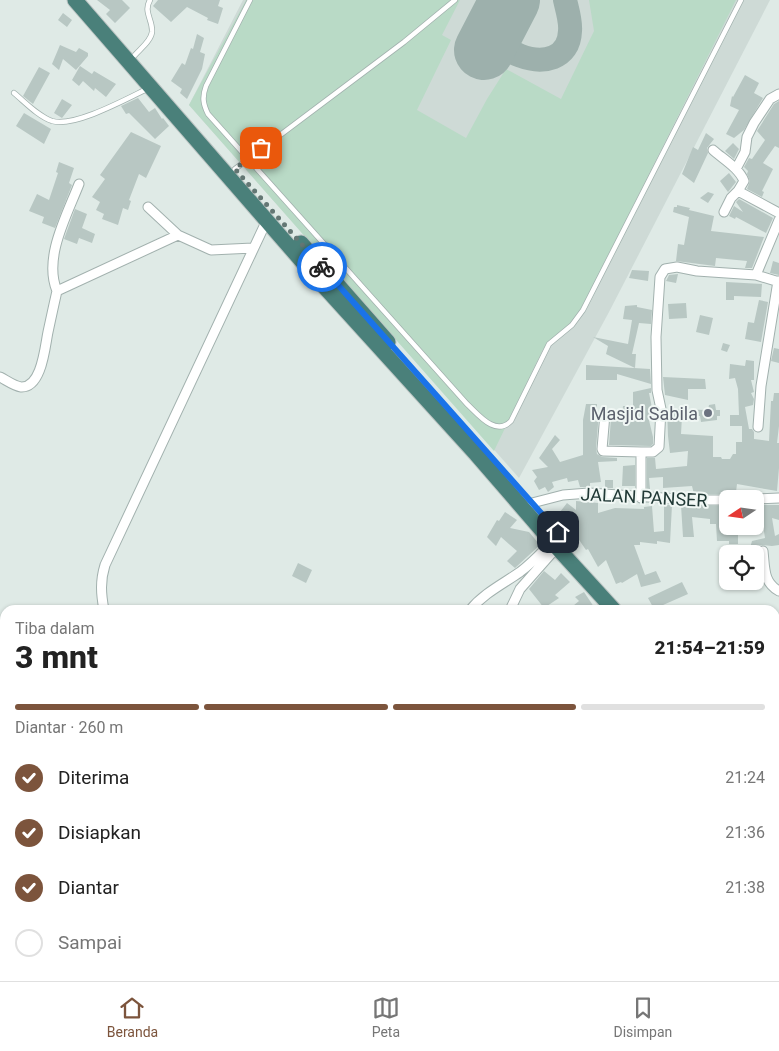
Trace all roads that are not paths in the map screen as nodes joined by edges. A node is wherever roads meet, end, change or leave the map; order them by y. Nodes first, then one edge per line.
1 (75, 0) edge
2 (86, 0) edge
3 (150, 0) edge
4 (250, 0) edge
5 (455, 0) edge
6 (741, 0) edge
7 (135, 55) junction
8 (151, 87) junction
9 (14, 93) dead end
10 (779, 94) edge
11 (713, 150) dead end
12 (248, 158) junction
13 (235, 169) junction
14 (736, 169) junction
15 (79, 184) dead end
16 (738, 191) junction
17 (148, 207) dead end
18 (724, 212) dead end
19 (779, 213) edge
20 (267, 220) junction
21 (779, 220) edge
22 (178, 235) junction
23 (253, 248) junction
24 (311, 263) junction
25 (756, 275) junction
26 (778, 282) edge
27 (57, 291) junction
28 (0, 377) edge
29 (605, 414) dead end
30 (758, 427) dead end
31 (641, 452) junction
32 (641, 498) junction
33 (779, 498) edge
34 (764, 499) edge
35 (719, 500) edge
36 (532, 503) junction
37 (555, 544) junction
38 (764, 561) edge
39 (779, 591) edge
40 (103, 605) edge
41 (474, 605) edge
42 (512, 605) edge
43 (610, 605) edge
44 (622, 605) edge

1 - 8 highway
2 - 7 highway
3 - 7 lane
4 - 12 lane
5 - 12 lane
6 - 12 lane
7 - 13 highway
8 - 9 lane
8 - 20 highway
10 - 14 street
11 - 14 street
12 - 13 lane
13 - 24 highway
14 - 16 street
15 - 27 street
16 - 18 street
16 - 19 street
17 - 22 street
20 - 23 street
20 - 24 highway
21 - 25 street
22 - 23 street
22 - 27 street
23 - 40 street
24 - 36 highway
24 - 37 highway
25 - 26 street
25 - 31 street
26 - 30 street
27 - 28 street
29 - 31 street
31 - 32 street
32 - 35 street, JALAN PANSER
32 - 36 street, JALAN PANSER
33 - 34 street
36 - 44 highway
37 - 41 street
37 - 42 street
37 - 43 highway
38 - 39 street

